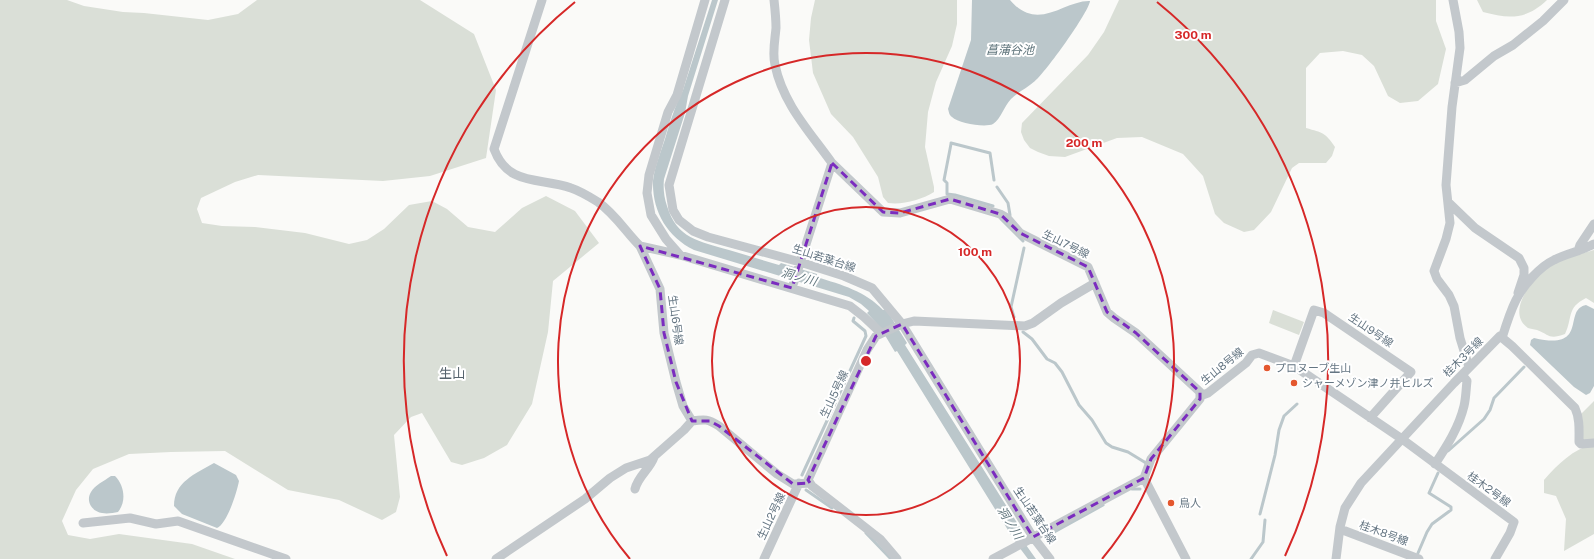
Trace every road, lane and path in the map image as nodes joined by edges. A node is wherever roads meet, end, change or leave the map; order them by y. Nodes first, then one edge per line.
1 (542, 0) edge
2 (705, 0) edge
3 (725, 0) edge
4 (774, 0) edge
5 (1453, 0) edge
6 (1564, 0) edge
7 (1455, 83) junction
8 (832, 164) junction
9 (1448, 202) junction
10 (1594, 224) edge
11 (1594, 244) edge
12 (640, 246) junction
13 (1578, 251) junction
14 (680, 255) junction
15 (800, 262) junction
16 (1095, 283) junction
17 (792, 288) junction
18 (1518, 298) junction
19 (902, 324) junction
20 (881, 333) junction
21 (1502, 338) junction
22 (1294, 366) junction
23 (1469, 367) junction
24 (1462, 375) junction
25 (1200, 396) junction
26 (1370, 418) junction
27 (692, 421) junction
28 (1402, 439) junction
29 (1594, 443) edge
30 (654, 457) junction
31 (1435, 464) junction
32 (1144, 478) junction
33 (799, 483) junction
34 (810, 483) junction
35 (634, 489) dead end
36 (83, 523) dead end
37 (1340, 529) junction
38 (1033, 537) junction
39 (286, 559) edge
40 (496, 559) edge
41 (764, 559) edge
42 (897, 559) edge
43 (993, 559) edge
44 (1050, 559) edge
45 (1186, 559) edge
46 (1336, 559) edge
47 (1419, 559) edge
48 (1495, 559) edge

1 - 12 street, 生山6号線
2 - 14 street
3 - 15 street, 生山若葉台線
4 - 8 street, 生山7号線
5 - 7 street
6 - 7 street
7 - 9 street
8 - 15 street
8 - 16 street, 生山7号線
9 - 18 street
9 - 23 street
10 - 13 street
11 - 13 street
12 - 14 street
12 - 27 street, 生山6号線
13 - 18 street
14 - 17 street
15 - 17 street
15 - 19 street, 生山若葉台線
16 - 19 street, 生山5号線
16 - 25 street, 生山7号線
17 - 20 street
18 - 21 street
19 - 20 street, 生山5号線
19 - 38 street, 生山若葉台線
20 - 34 street, 生山5号線
21 - 23 street, 桂木3号線
21 - 29 street
22 - 25 street, 生山8号線
22 - 26 street, 生山8号線
22 - 26 street, 生山9号線
23 - 24 street, 桂木3号線
24 - 28 street, 桂木3号線
24 - 31 street
25 - 32 street
26 - 28 street, 生山8号線
27 - 30 street
27 - 33 street
28 - 31 street, 桂木2号線
28 - 37 street, 桂木3号線
30 - 35 street
30 - 40 street
31 - 48 street, 桂木2号線
32 - 38 street
32 - 45 street
33 - 34 street
33 - 41 street, 生山2号線
34 - 42 street
36 - 39 street
37 - 46 street, 桂木3号線
37 - 47 street, 桂木8号線
38 - 43 street
38 - 44 street, 生山若葉台線

